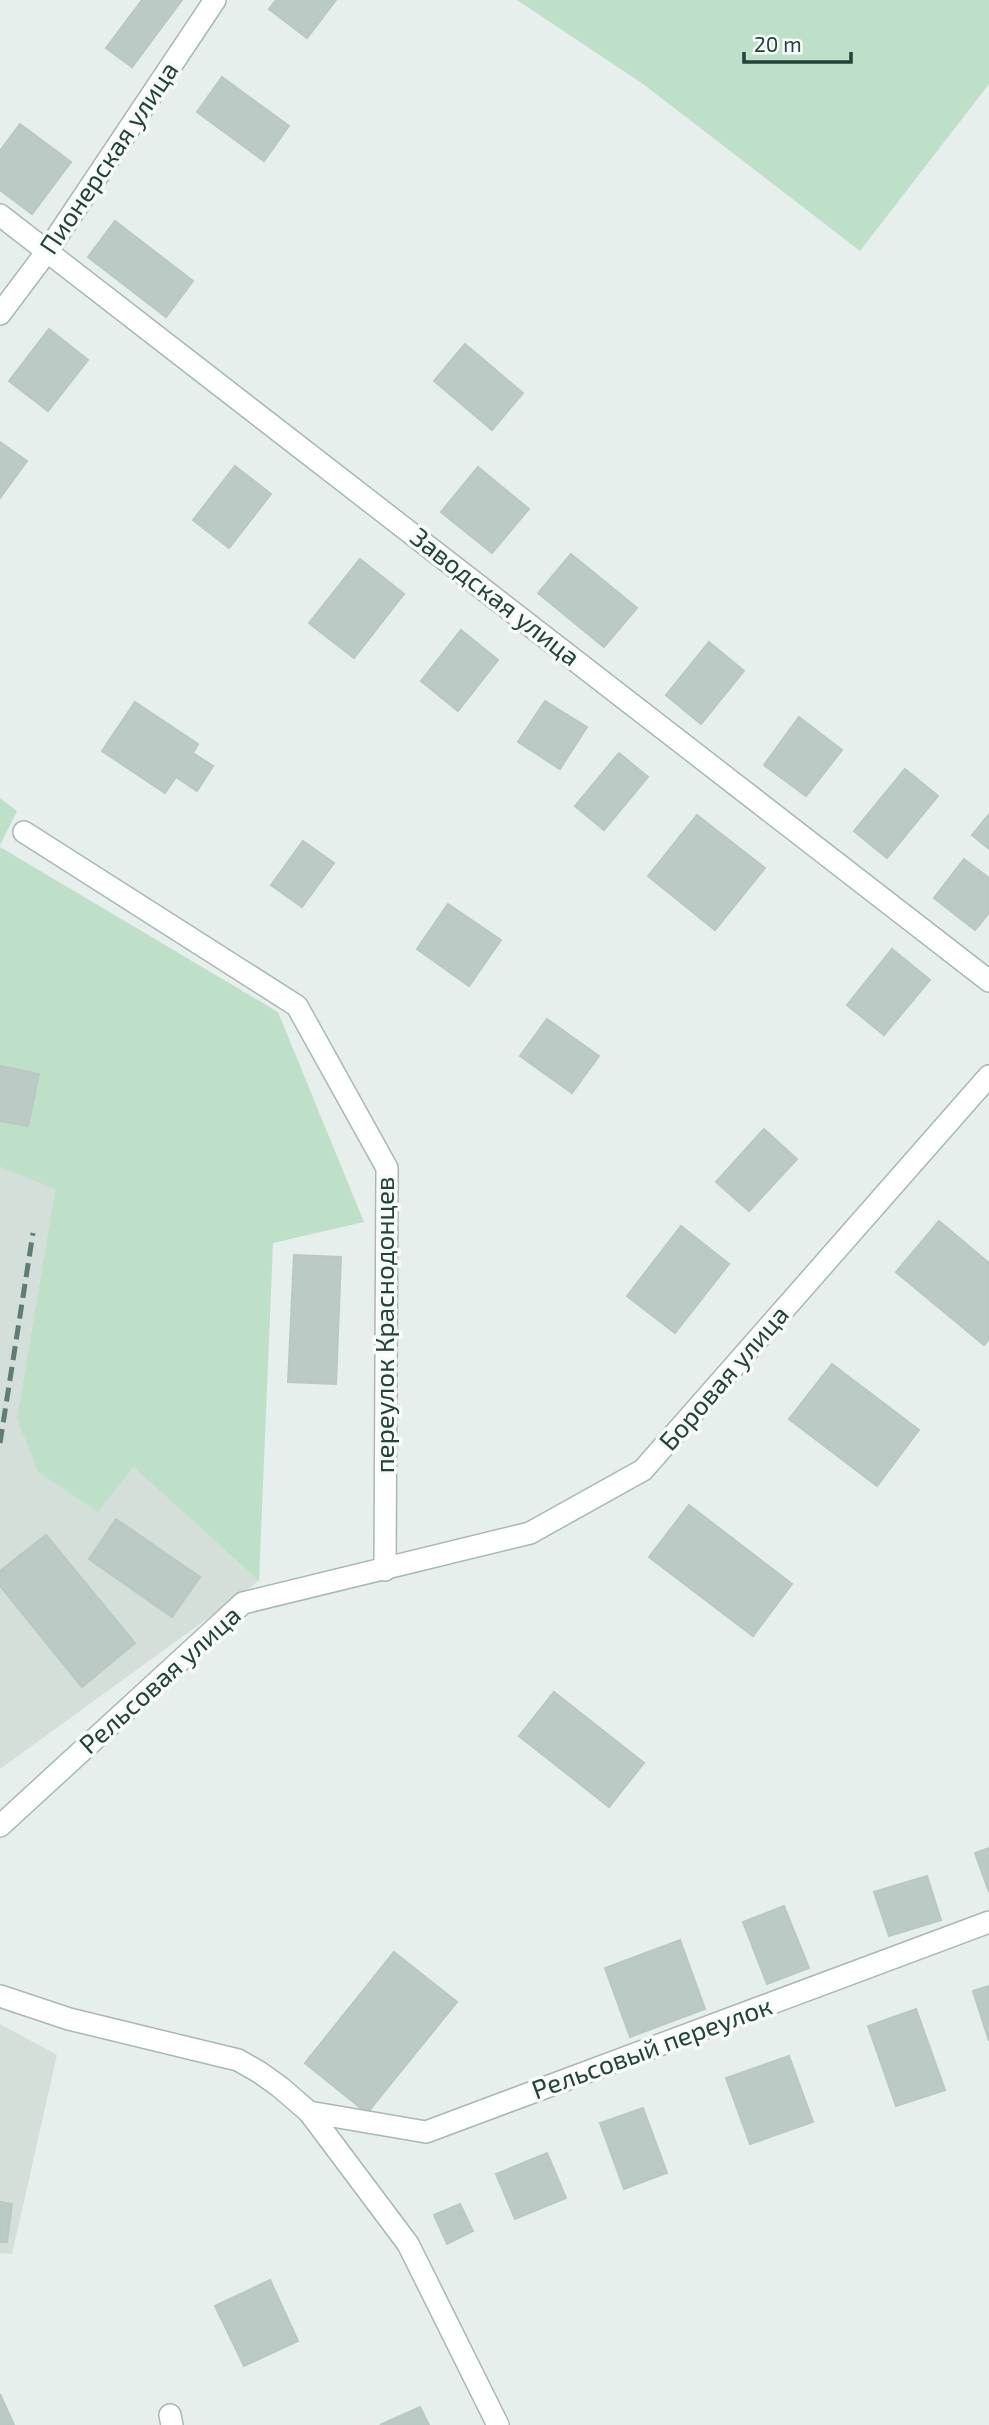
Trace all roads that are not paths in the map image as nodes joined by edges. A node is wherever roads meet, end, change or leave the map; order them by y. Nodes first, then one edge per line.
1 (215, 0) edge
2 (0, 215) edge
3 (48, 250) junction
4 (0, 314) edge
5 (24, 832) dead end
6 (989, 981) edge
7 (989, 1076) edge
8 (384, 1570) junction
9 (0, 1826) edge
10 (989, 1922) edge
11 (0, 1996) edge
12 (309, 2112) junction
13 (498, 2425) edge

1 - 3 street, Пионерская улица
2 - 3 street, Заводская улица
3 - 4 street, Пионерская улица
3 - 6 street, Заводская улица
5 - 8 street, переулок Краснодонцев
7 - 8 street, Боровая улица
8 - 9 street, Рельсовая улица
10 - 12 street, Рельсовый переулок
11 - 12 street
12 - 13 street

